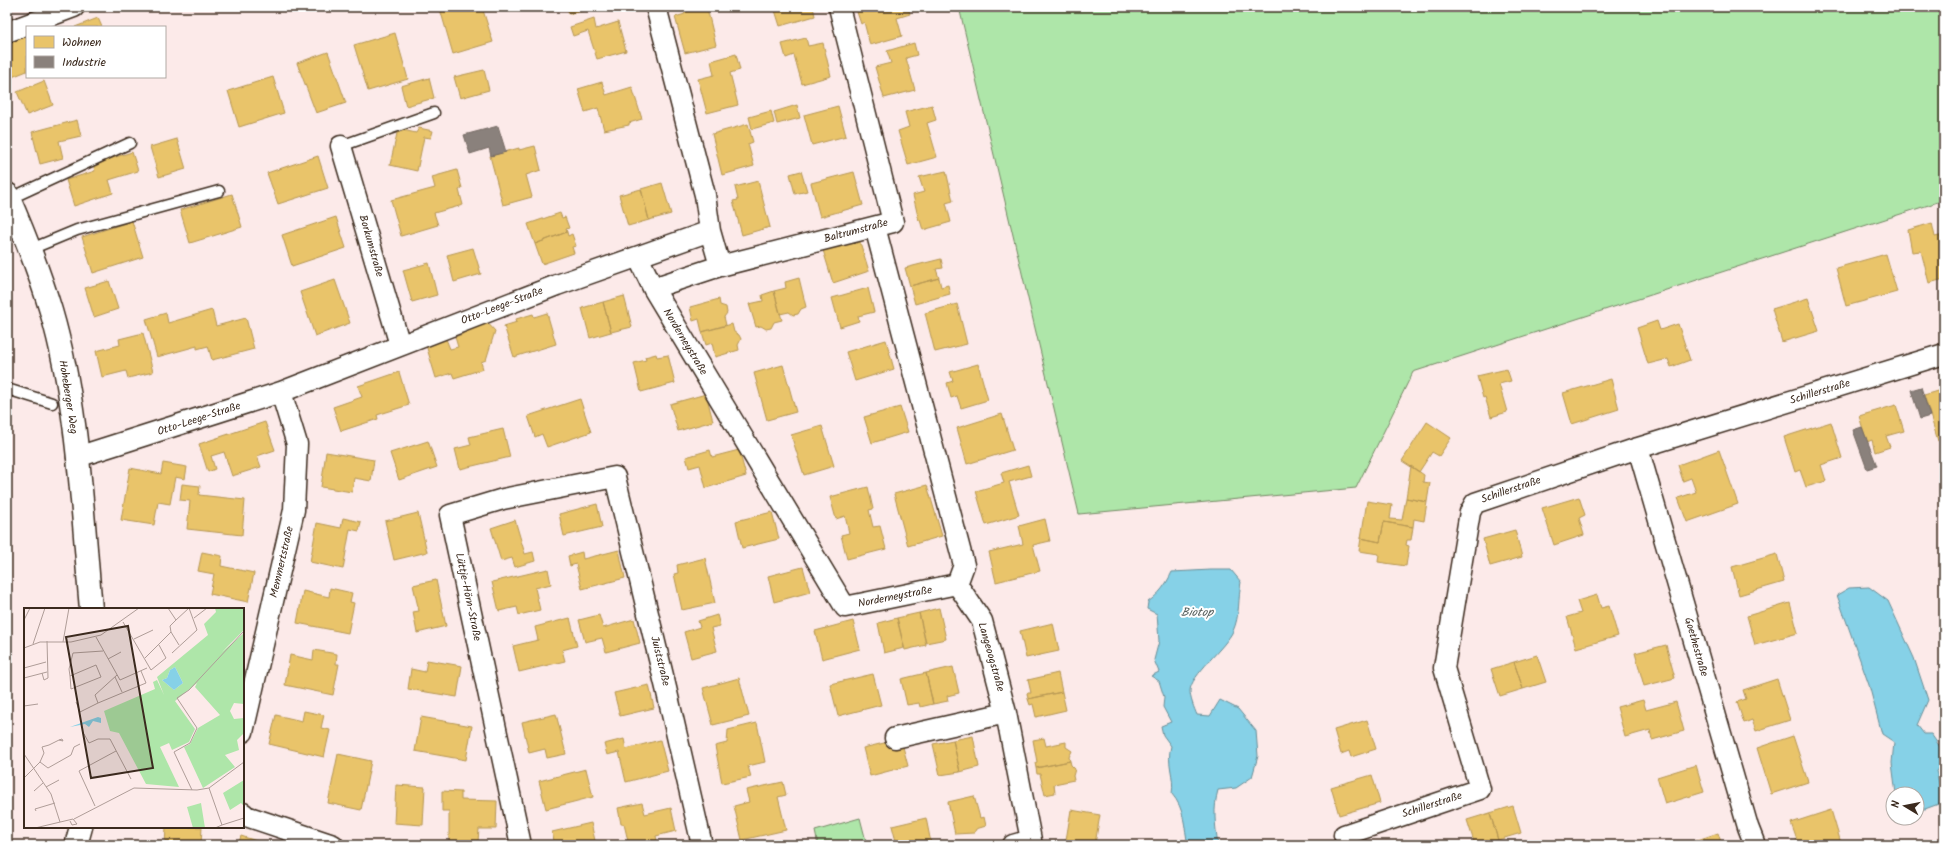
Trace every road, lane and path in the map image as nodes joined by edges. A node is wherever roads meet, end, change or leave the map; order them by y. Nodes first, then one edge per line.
1 (74, 7) edge
2 (656, 7) edge
3 (839, 7) edge
4 (7, 32) edge
5 (434, 113) dead end
6 (130, 143) dead end
7 (341, 146) joint
8 (219, 191) dead end
9 (8, 197) edge
10 (875, 227) junction
11 (710, 231) junction
12 (31, 249) junction
13 (638, 257) junction
14 (720, 266) junction
15 (652, 288) junction
16 (400, 345) junction
17 (1944, 354) edge
18 (7, 389) edge
19 (281, 392) junction
20 (52, 403) dead end
21 (1638, 448) junction
22 (77, 456) junction
23 (615, 477) joint
24 (957, 584) junction
25 (91, 608) edge
26 (1006, 713) junction
27 (244, 728) edge
28 (895, 738) dead end
29 (244, 814) edge
30 (81, 828) edge
31 (1344, 835) dead end
32 (1027, 843) edge
33 (76, 845) edge
34 (333, 845) edge
35 (521, 845) edge
36 (702, 845) edge
37 (1755, 845) edge

1 - 4 street
2 - 11 street
3 - 10 street, Baltrumstraße
5 - 7 lane
6 - 9 lane
7 - 16 street, Borkumstraße
8 - 12 lane
9 - 12 street, Hoheberger Weg
10 - 14 street, Baltrumstraße
10 - 24 street
11 - 13 street, Otto-Leege-Straße
11 - 14 street
12 - 22 street, Hoheberger Weg
13 - 15 street, Norderneystraße
13 - 16 street, Otto-Leege-Straße
14 - 15 street, Baltrumstraße
15 - 24 street, Norderneystraße
16 - 19 street, Otto-Leege-Straße
17 - 21 street, Schillerstraße
18 - 20 lane
19 - 22 street, Otto-Leege-Straße
19 - 27 street, Memmertstraße
21 - 31 street, Schillerstraße
21 - 37 street, Goethestraße
22 - 25 street, Hoheberger Weg
23 - 35 street, Lüttje-Hörn-Straße
23 - 36 street, Juiststraße
24 - 26 street, Langeoogstraße
26 - 28 street
26 - 32 street, Langeoogstraße
29 - 34 street
30 - 33 street

